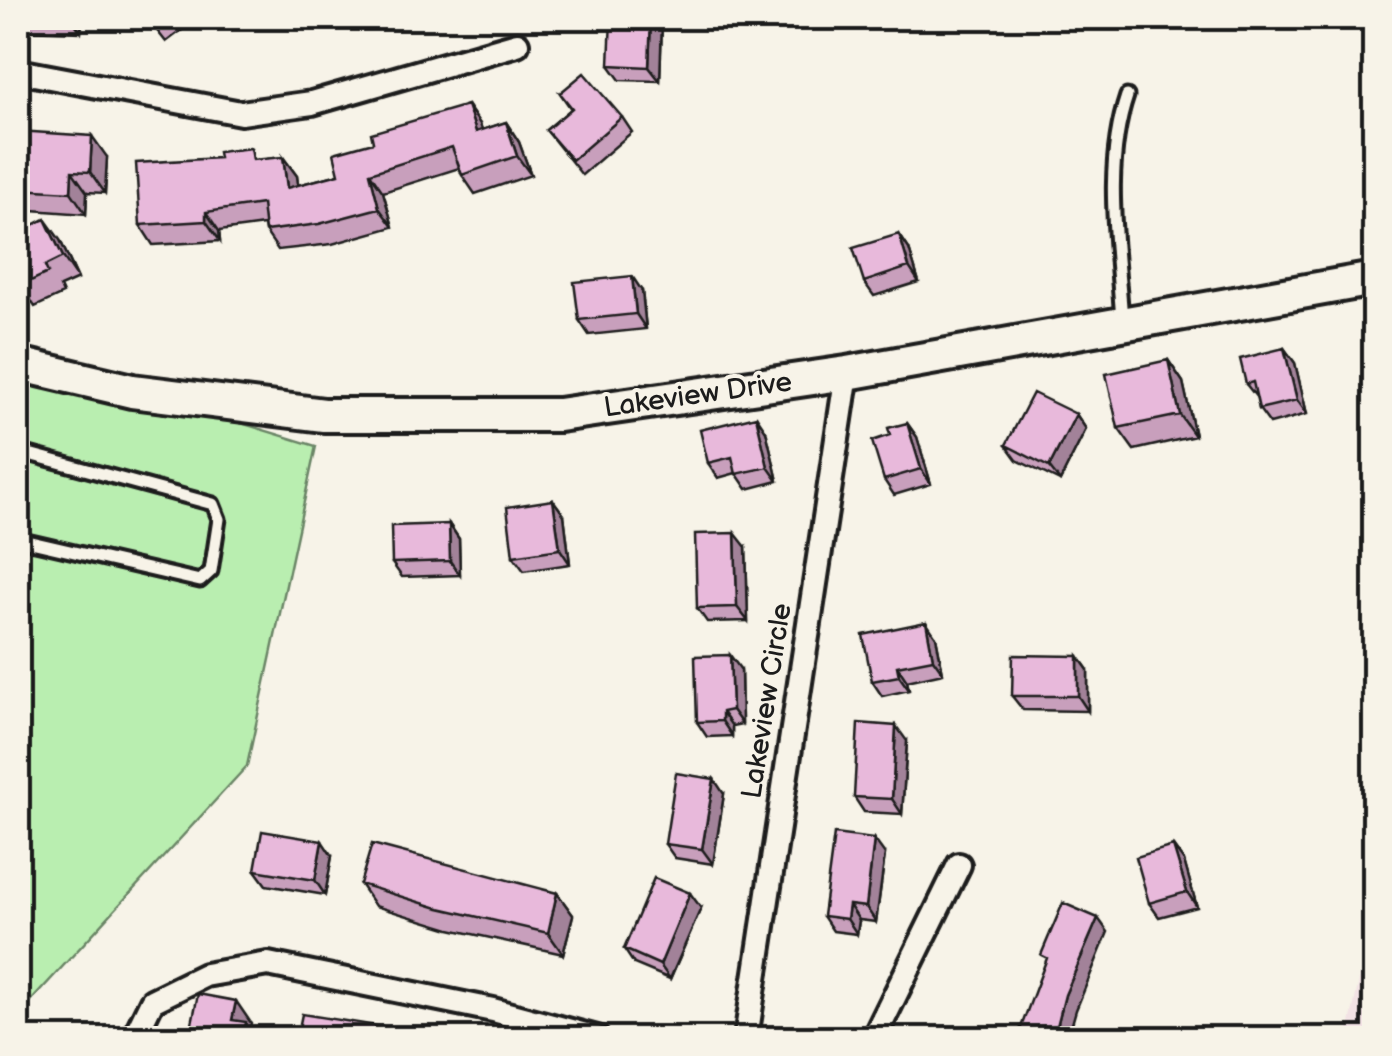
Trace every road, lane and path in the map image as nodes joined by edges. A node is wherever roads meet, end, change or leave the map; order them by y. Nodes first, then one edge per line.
1 (517, 44) dead end
2 (18, 71) edge
3 (1127, 96) dead end
4 (1374, 279) edge
5 (1122, 324) junction
6 (18, 364) edge
7 (847, 373) junction
8 (18, 451) edge
9 (18, 539) edge
10 (959, 866) dead end
11 (134, 1038) edge
12 (596, 1038) edge
13 (746, 1038) edge
14 (874, 1038) edge

1 - 2 street
3 - 5 lane
4 - 5 street, Lakeview Drive
5 - 7 street, Lakeview Drive
6 - 7 street, Lakeview Drive
7 - 13 street, Lakeview Circle
8 - 9 lane
10 - 14 street
11 - 12 street

